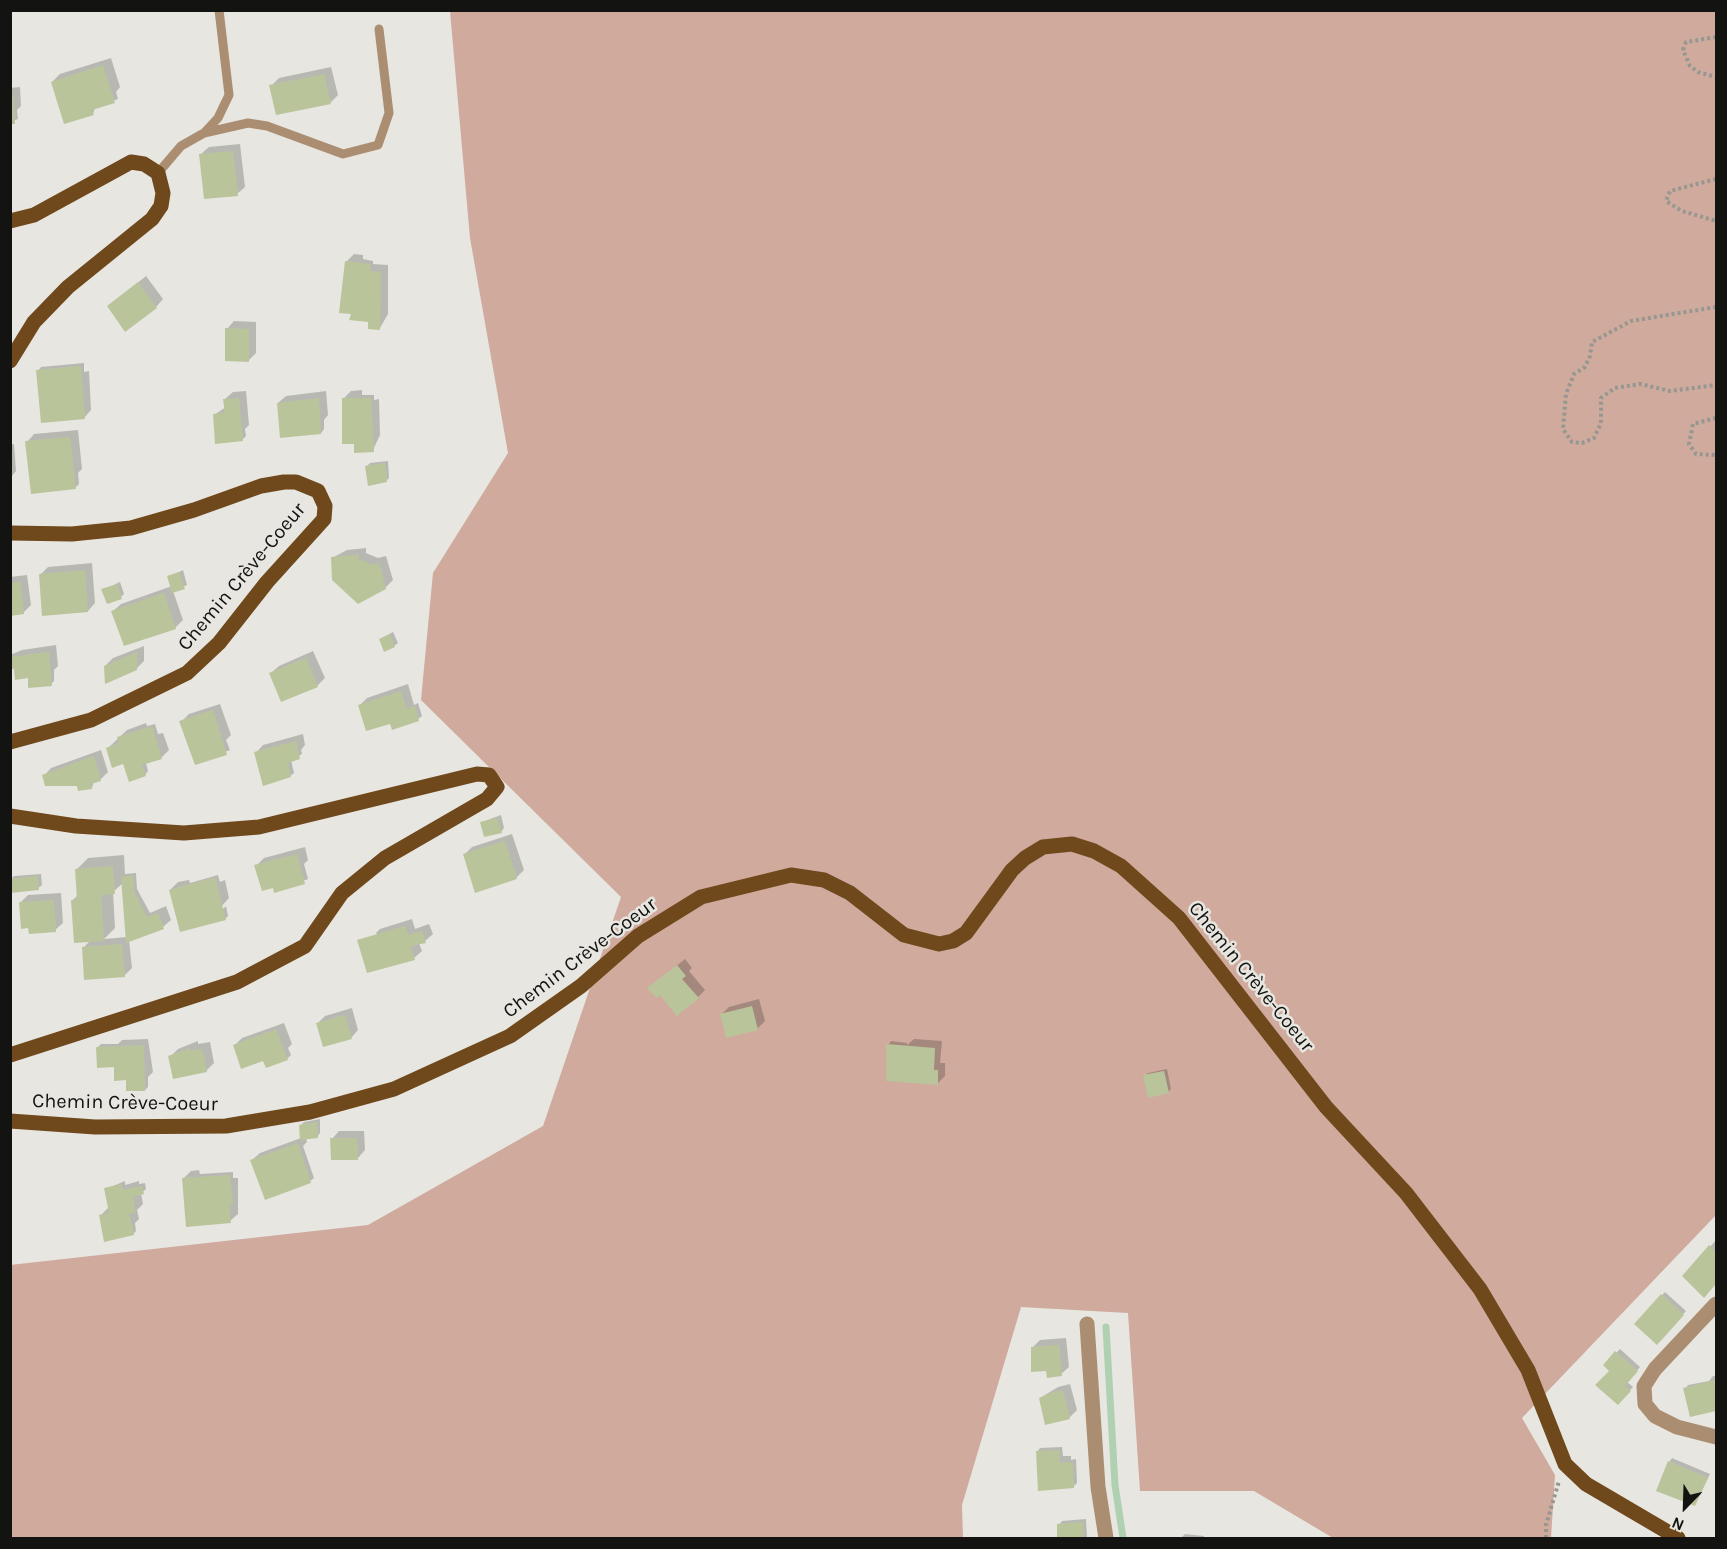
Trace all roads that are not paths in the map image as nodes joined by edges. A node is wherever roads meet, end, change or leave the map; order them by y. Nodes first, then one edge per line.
1 (219, 10) edge
2 (379, 29) dead end
3 (204, 133) junction
4 (158, 173) junction
5 (10, 220) edge
6 (10, 361) edge
7 (10, 533) edge
8 (10, 742) edge
9 (10, 816) edge
10 (10, 1055) edge
11 (10, 1121) edge
12 (1716, 1304) edge
13 (1087, 1324) dead end
14 (1716, 1437) edge
15 (1106, 1539) edge
16 (1678, 1539) edge

1 - 3 lane
2 - 3 lane
3 - 4 lane
4 - 5 main road
4 - 6 main road
7 - 8 main road, Chemin Crève-Coeur
9 - 10 main road
11 - 16 main road, Chemin Crève-Coeur
12 - 14 street
13 - 15 street

